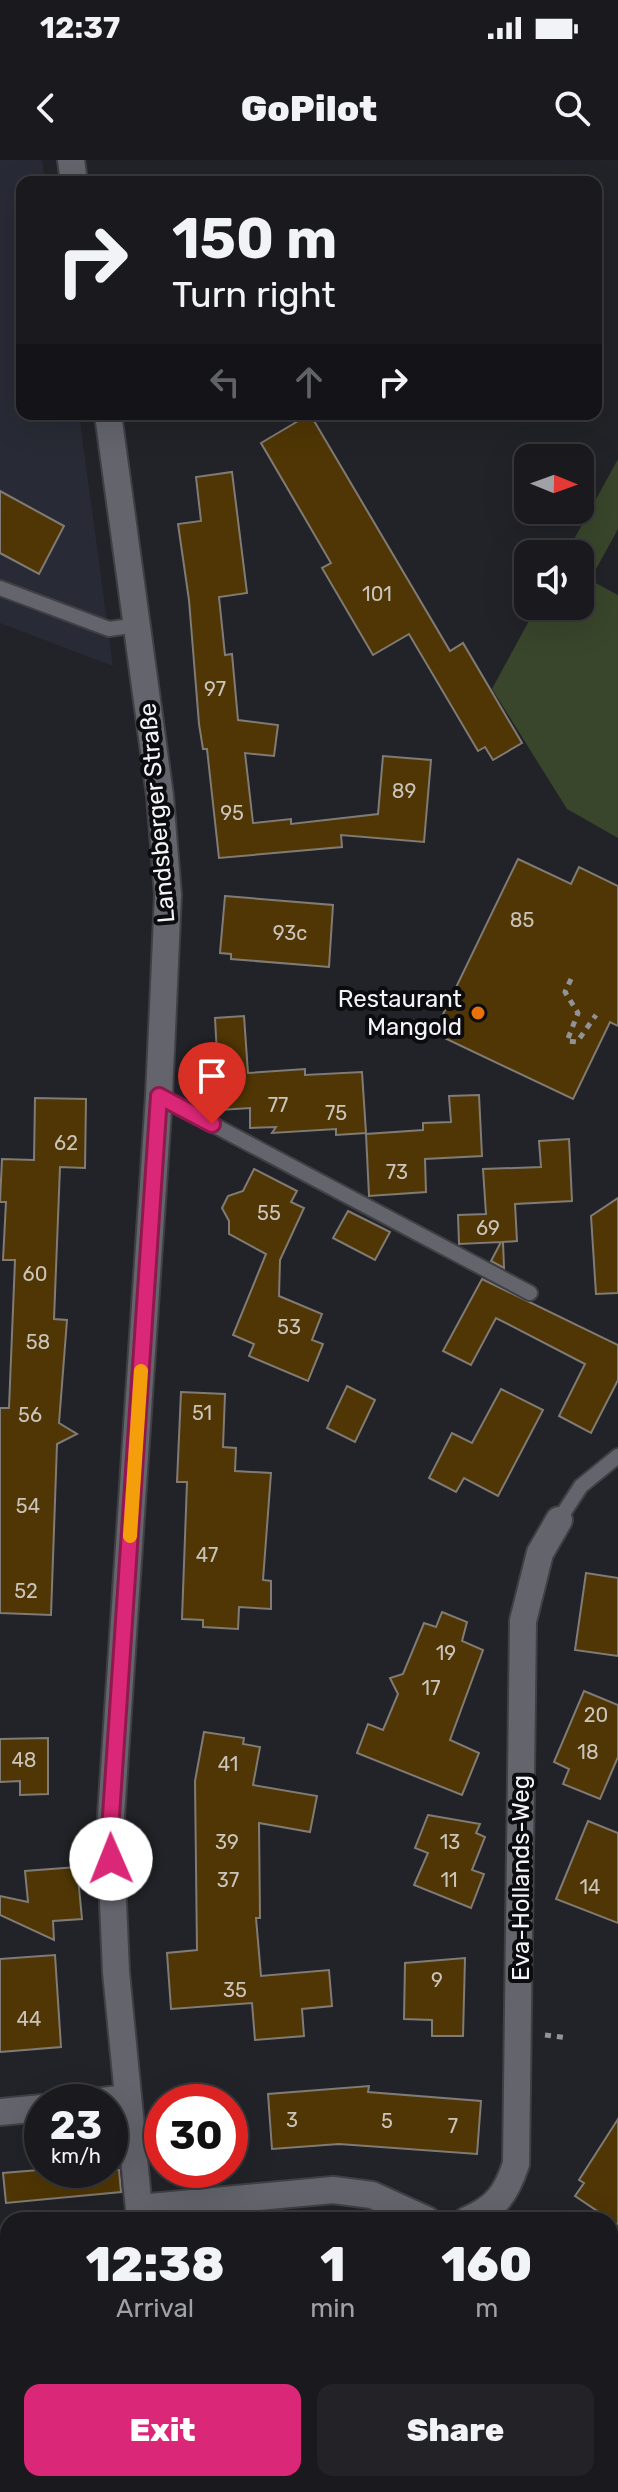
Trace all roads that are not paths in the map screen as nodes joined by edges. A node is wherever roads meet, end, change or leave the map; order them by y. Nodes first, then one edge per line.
1 (109, 420) edge
2 (0, 588) edge
3 (138, 625) junction
4 (159, 1096) junction
5 (530, 1293) dead end
6 (618, 1456) edge
7 (559, 1520) joint
8 (126, 2084) edge
9 (128, 2107) edge
10 (24, 2110) edge
11 (0, 2112) edge
12 (140, 2212) edge
13 (156, 2212) edge
14 (409, 2212) edge
15 (486, 2212) edge

1 - 3 street, Landsberger Straße
2 - 3 lane
3 - 4 street, Landsberger Straße
4 - 5 lane
4 - 8 street, Landsberger Straße
6 - 7 lane
7 - 15 street, Eva-Hollands-Weg
9 - 12 street, Landsberger Straße
10 - 11 street
13 - 14 street

